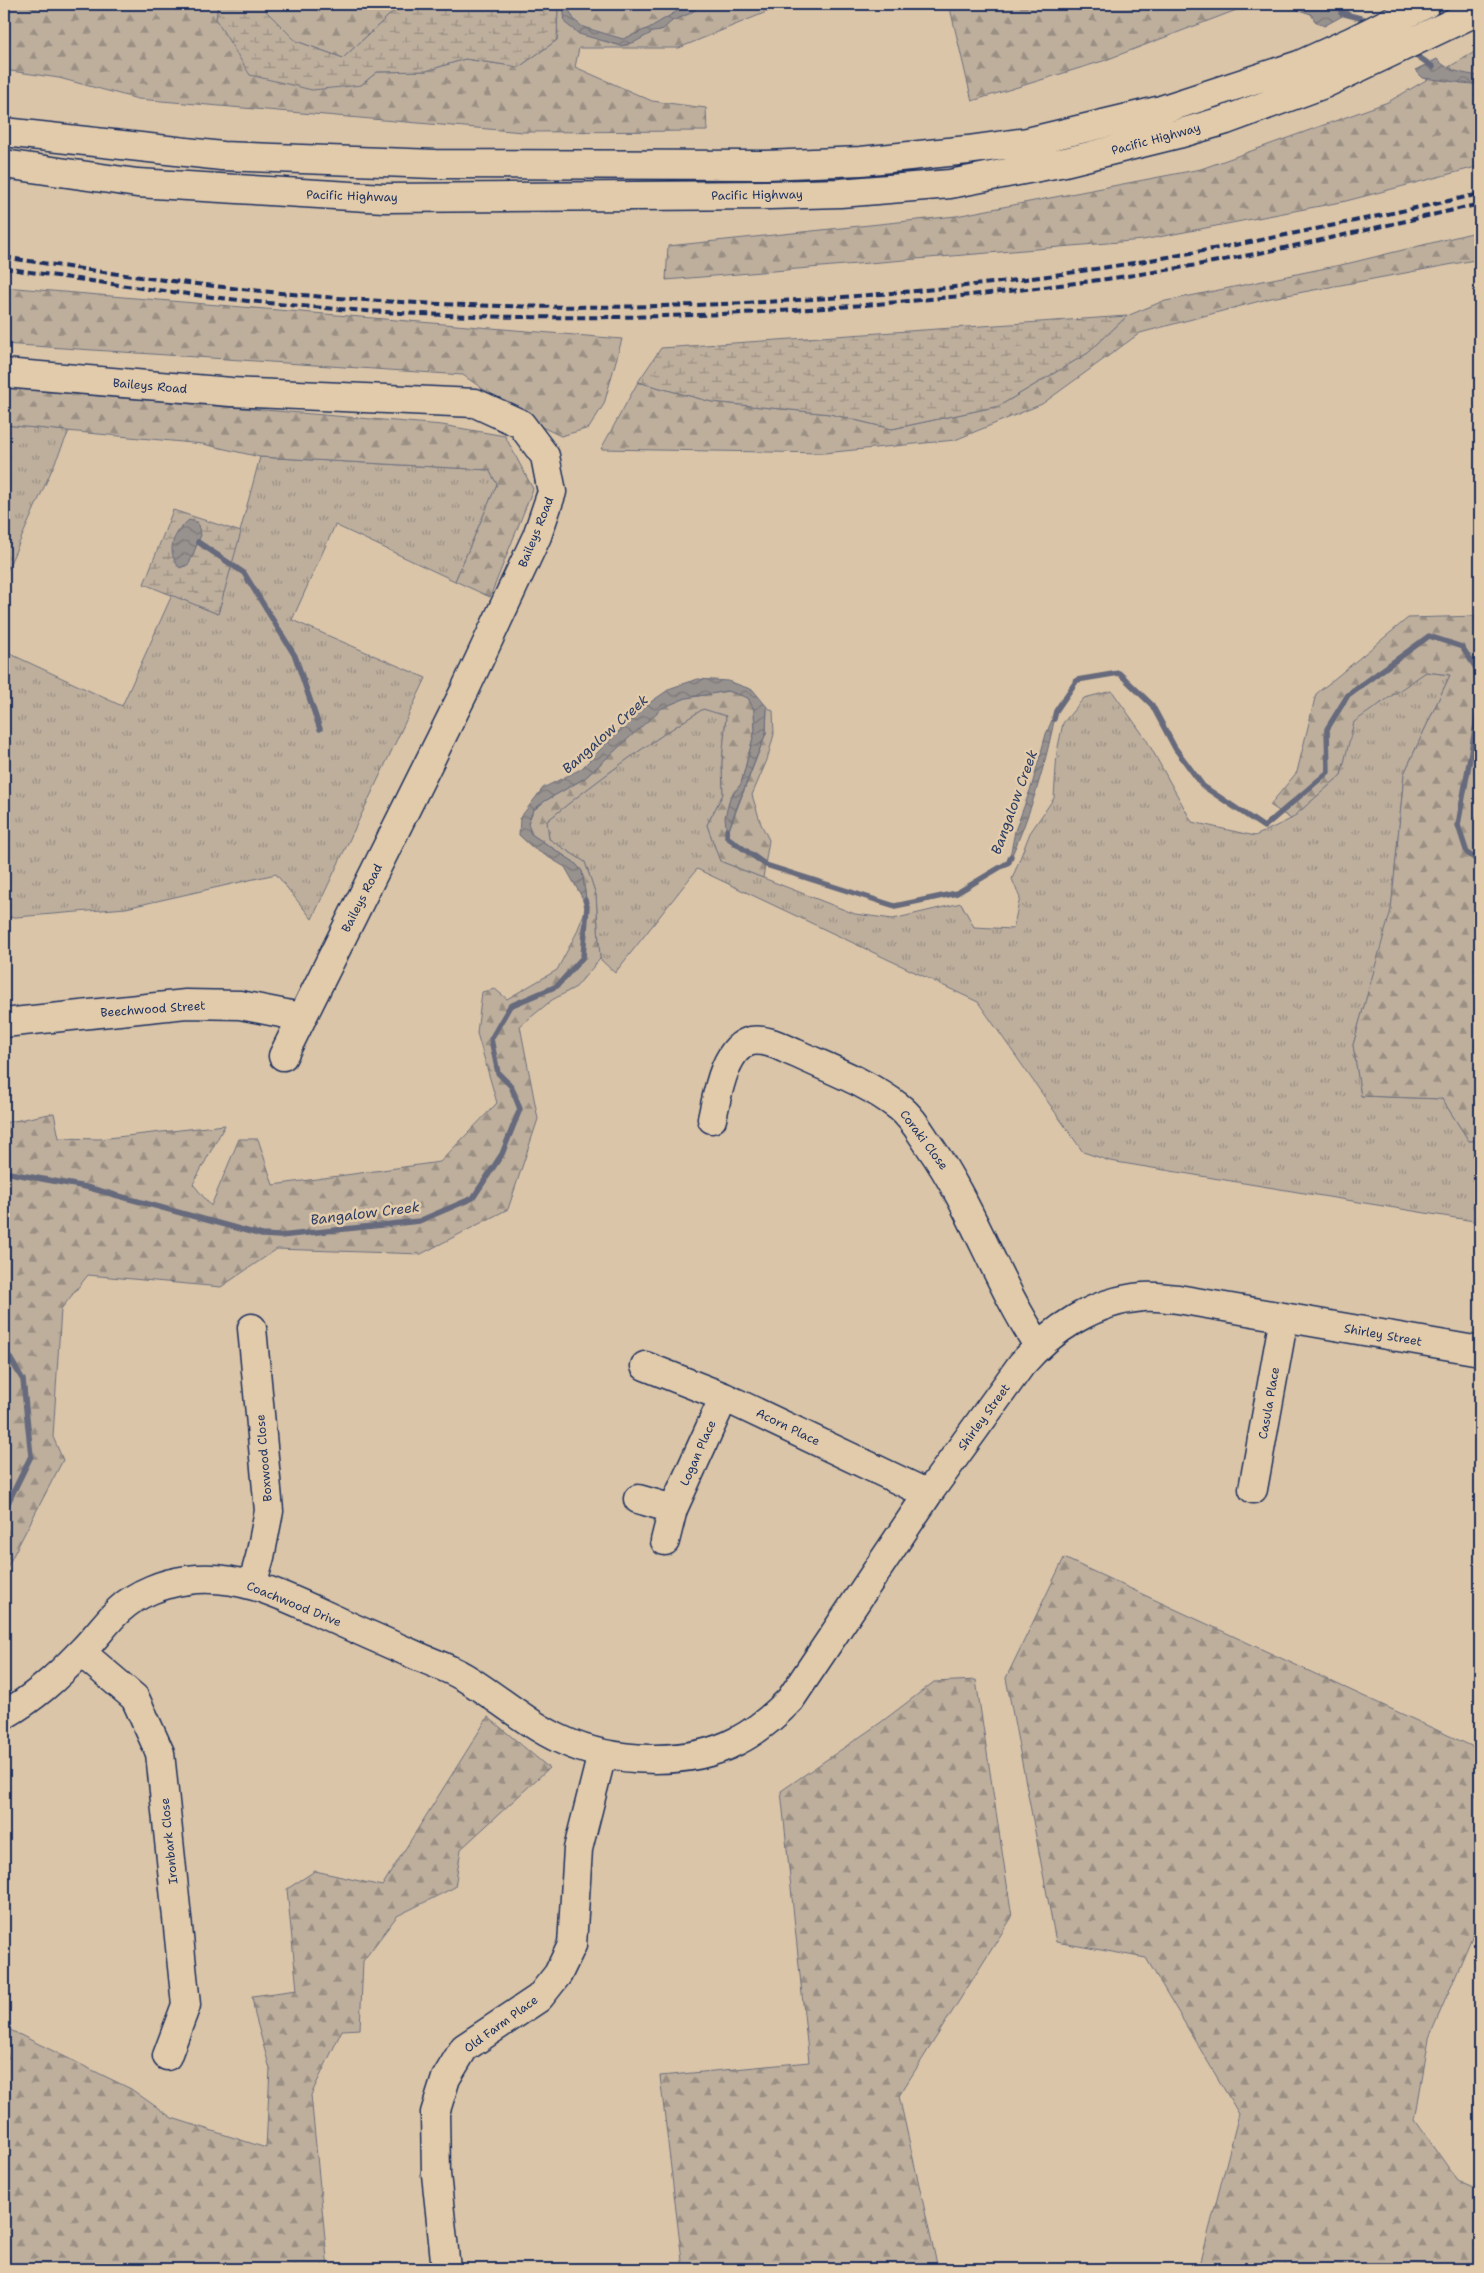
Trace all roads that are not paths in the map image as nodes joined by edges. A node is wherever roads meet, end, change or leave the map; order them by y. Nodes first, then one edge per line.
1 (1426, 4) edge
2 (1476, 12) edge
3 (4, 132) edge
4 (4, 164) edge
5 (4, 373) edge
6 (301, 1017) junction
7 (4, 1023) edge
8 (283, 1056) dead end
9 (712, 1119) dead end
10 (1284, 1317) junction
11 (252, 1328) dead end
12 (1038, 1345) junction
13 (1480, 1351) edge
14 (645, 1366) dead end
15 (724, 1397) junction
16 (1253, 1489) dead end
17 (928, 1494) junction
18 (638, 1499) dead end
19 (673, 1509) junction
20 (665, 1541) dead end
21 (252, 1585) junction
22 (81, 1652) junction
23 (4, 1715) edge
24 (602, 1754) junction
25 (167, 2056) dead end
26 (446, 2269) edge

1 - 3 street
2 - 4 street, Pacific Highway
5 - 6 street, Baileys Road
6 - 7 street, Beechwood Street
6 - 8 street, Baileys Road
9 - 12 street, Coraki Close
10 - 12 street, Shirley Street
10 - 13 street, Shirley Street
10 - 16 street, Casula Place
11 - 21 street, Boxwood Close
12 - 17 street, Shirley Street
14 - 15 street, Acorn Place
15 - 17 street, Acorn Place
15 - 19 street, Logan Place
17 - 24 street, Shirley Street
18 - 19 street
19 - 20 street, Logan Place
21 - 22 street, Coachwood Drive
21 - 24 street, Coachwood Drive
22 - 23 street, Coachwood Drive
22 - 25 street, Ironbark Close
24 - 26 street, Old Farm Place

